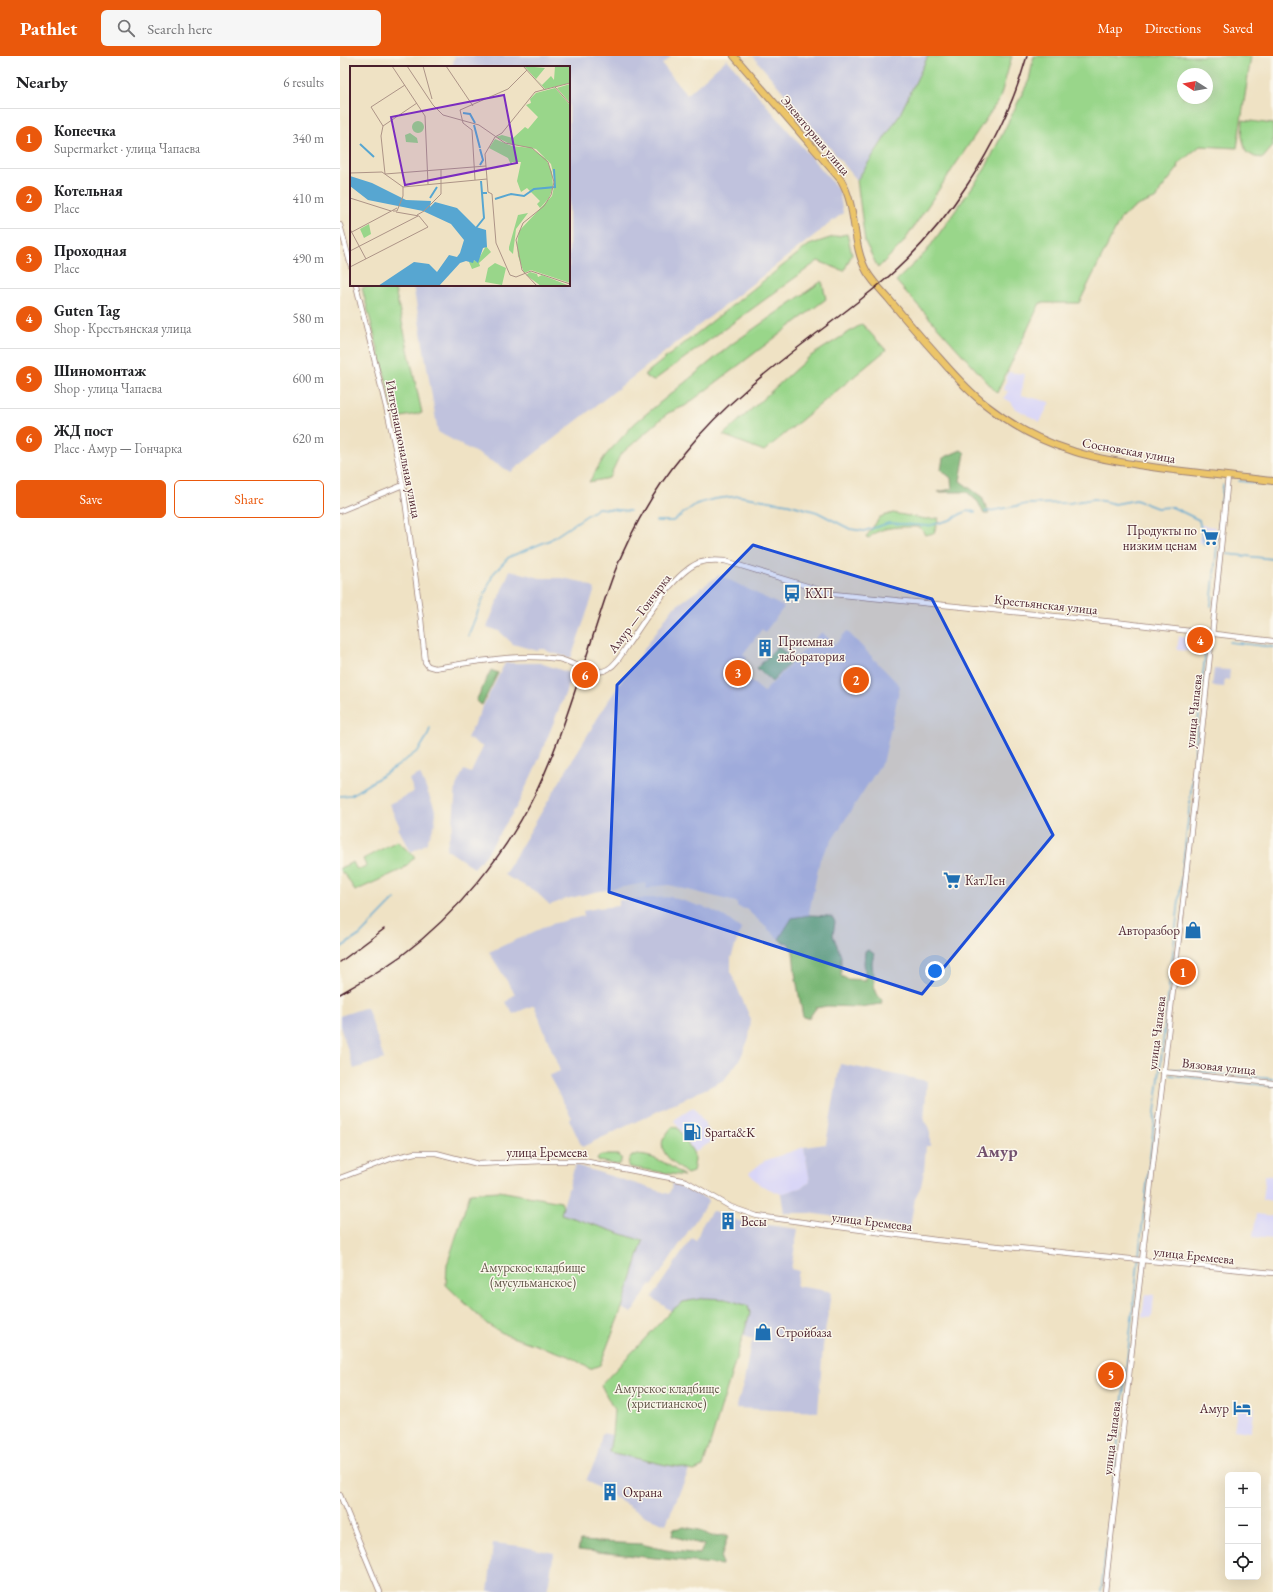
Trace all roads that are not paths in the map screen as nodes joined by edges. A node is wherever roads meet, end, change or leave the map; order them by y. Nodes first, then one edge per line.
1 (734, 56) edge
2 (340, 225) edge
3 (350, 262) edge
4 (877, 285) joint
5 (356, 286) edge
6 (1228, 476) junction
7 (1273, 481) edge
8 (403, 484) junction
9 (340, 511) edge
10 (816, 590) joint
11 (1212, 633) junction
12 (1273, 641) edge
13 (428, 666) joint
14 (1163, 1072) junction
15 (1273, 1083) edge
16 (340, 1178) edge
17 (1142, 1260) junction
18 (1273, 1273) edge
19 (340, 1495) edge
20 (380, 1592) edge
21 (1105, 1592) edge

1 - 4 main road, Элеваторная улица
2 - 3 street
4 - 6 main road, Сосновская улица
5 - 8 street, Интернациональная улица
6 - 7 main road, Сосновская улица
6 - 11 street, улица Чапаева
8 - 9 street
8 - 13 street, Интернациональная улица
10 - 11 street, Крестьянская улица
10 - 13 street, Амур — Гончарка
11 - 12 street, Крестьянская улица
11 - 14 street, улица Чапаева
14 - 15 street, Вязовая улица
14 - 17 street, улица Чапаева
16 - 17 street, улица Еремеева
17 - 18 street, улица Еремеева
17 - 21 street, улица Чапаева
19 - 20 street

